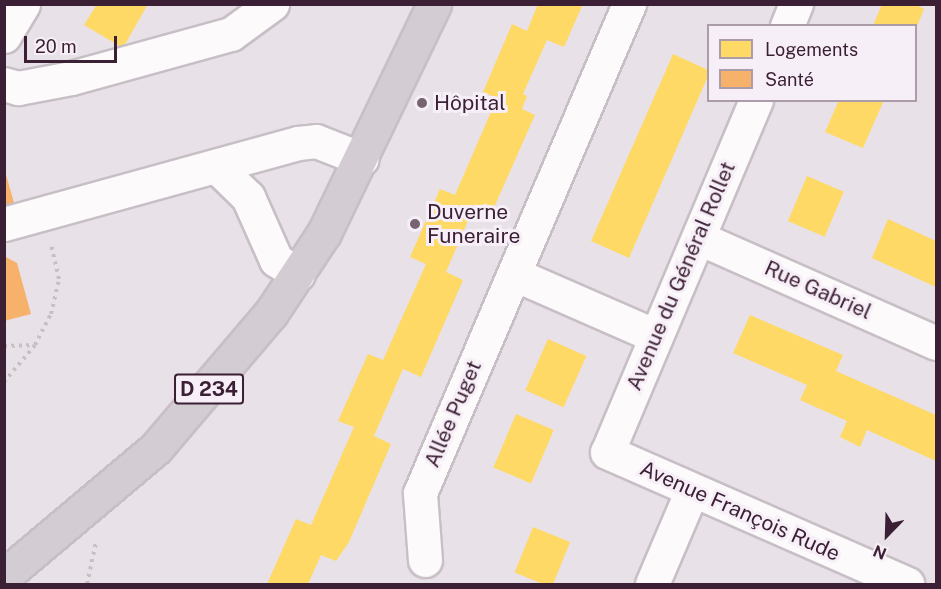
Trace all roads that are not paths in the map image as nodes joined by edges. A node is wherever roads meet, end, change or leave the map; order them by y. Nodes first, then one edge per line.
1 (24, 4) edge
2 (272, 4) edge
3 (434, 4) edge
4 (629, 4) edge
5 (240, 15) edge
6 (4, 36) edge
7 (4, 84) edge
8 (755, 102) edge
9 (362, 159) junction
10 (216, 166) junction
11 (4, 224) edge
12 (699, 238) junction
13 (298, 274) junction
14 (514, 274) junction
15 (656, 336) junction
16 (936, 343) edge
17 (607, 452) joint
18 (693, 490) junction
19 (425, 560) dead end
20 (4, 576) edge
21 (652, 585) edge
22 (907, 585) edge

1 - 6 street
2 - 5 street
3 - 9 main road, D 234
4 - 14 street, Allée Puget
5 - 7 street
8 - 12 street, Avenue du Général Rollet
9 - 10 street
9 - 13 main road, D 234
10 - 11 street
10 - 13 street
12 - 15 street, Avenue du Général Rollet
12 - 16 street, Rue Gabriel
13 - 20 main road, D 234
14 - 15 street
14 - 19 street, Allée Puget
15 - 17 street, Avenue du Général Rollet
17 - 18 street, Avenue François Rude
18 - 21 street
18 - 22 street, Avenue François Rude

